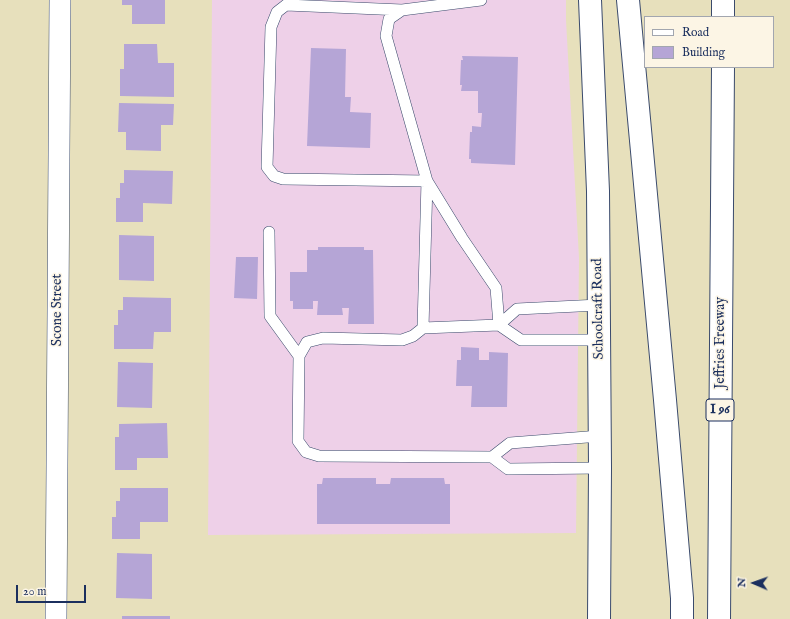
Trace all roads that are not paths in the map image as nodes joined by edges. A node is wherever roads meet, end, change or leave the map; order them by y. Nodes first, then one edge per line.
1 (60, 0) edge
2 (482, 0) edge
3 (590, 0) edge
4 (628, 0) edge
5 (723, 0) edge
6 (402, 10) junction
7 (723, 16) edge
8 (723, 68) edge
9 (427, 181) junction
10 (269, 232) dead end
11 (599, 305) junction
12 (499, 325) junction
13 (423, 328) junction
14 (599, 340) junction
15 (299, 356) junction
16 (600, 436) junction
17 (492, 457) junction
18 (600, 468) junction
19 (56, 619) edge
20 (599, 619) edge
21 (682, 619) edge
22 (719, 619) edge

1 - 19 street, Scone Street
2 - 6 lane
3 - 11 main road, Schoolcraft Road
4 - 21 main road
5 - 7 main road
6 - 9 lane
6 - 9 lane
8 - 22 main road, Jeffries Freeway / I 96
9 - 12 lane
9 - 13 lane
10 - 15 lane
11 - 12 lane
11 - 14 main road, Schoolcraft Road
12 - 13 lane
12 - 14 lane
13 - 15 lane
14 - 16 main road, Schoolcraft Road
15 - 17 lane
16 - 17 lane
16 - 18 main road, Schoolcraft Road
17 - 18 lane
18 - 20 main road, Schoolcraft Road

